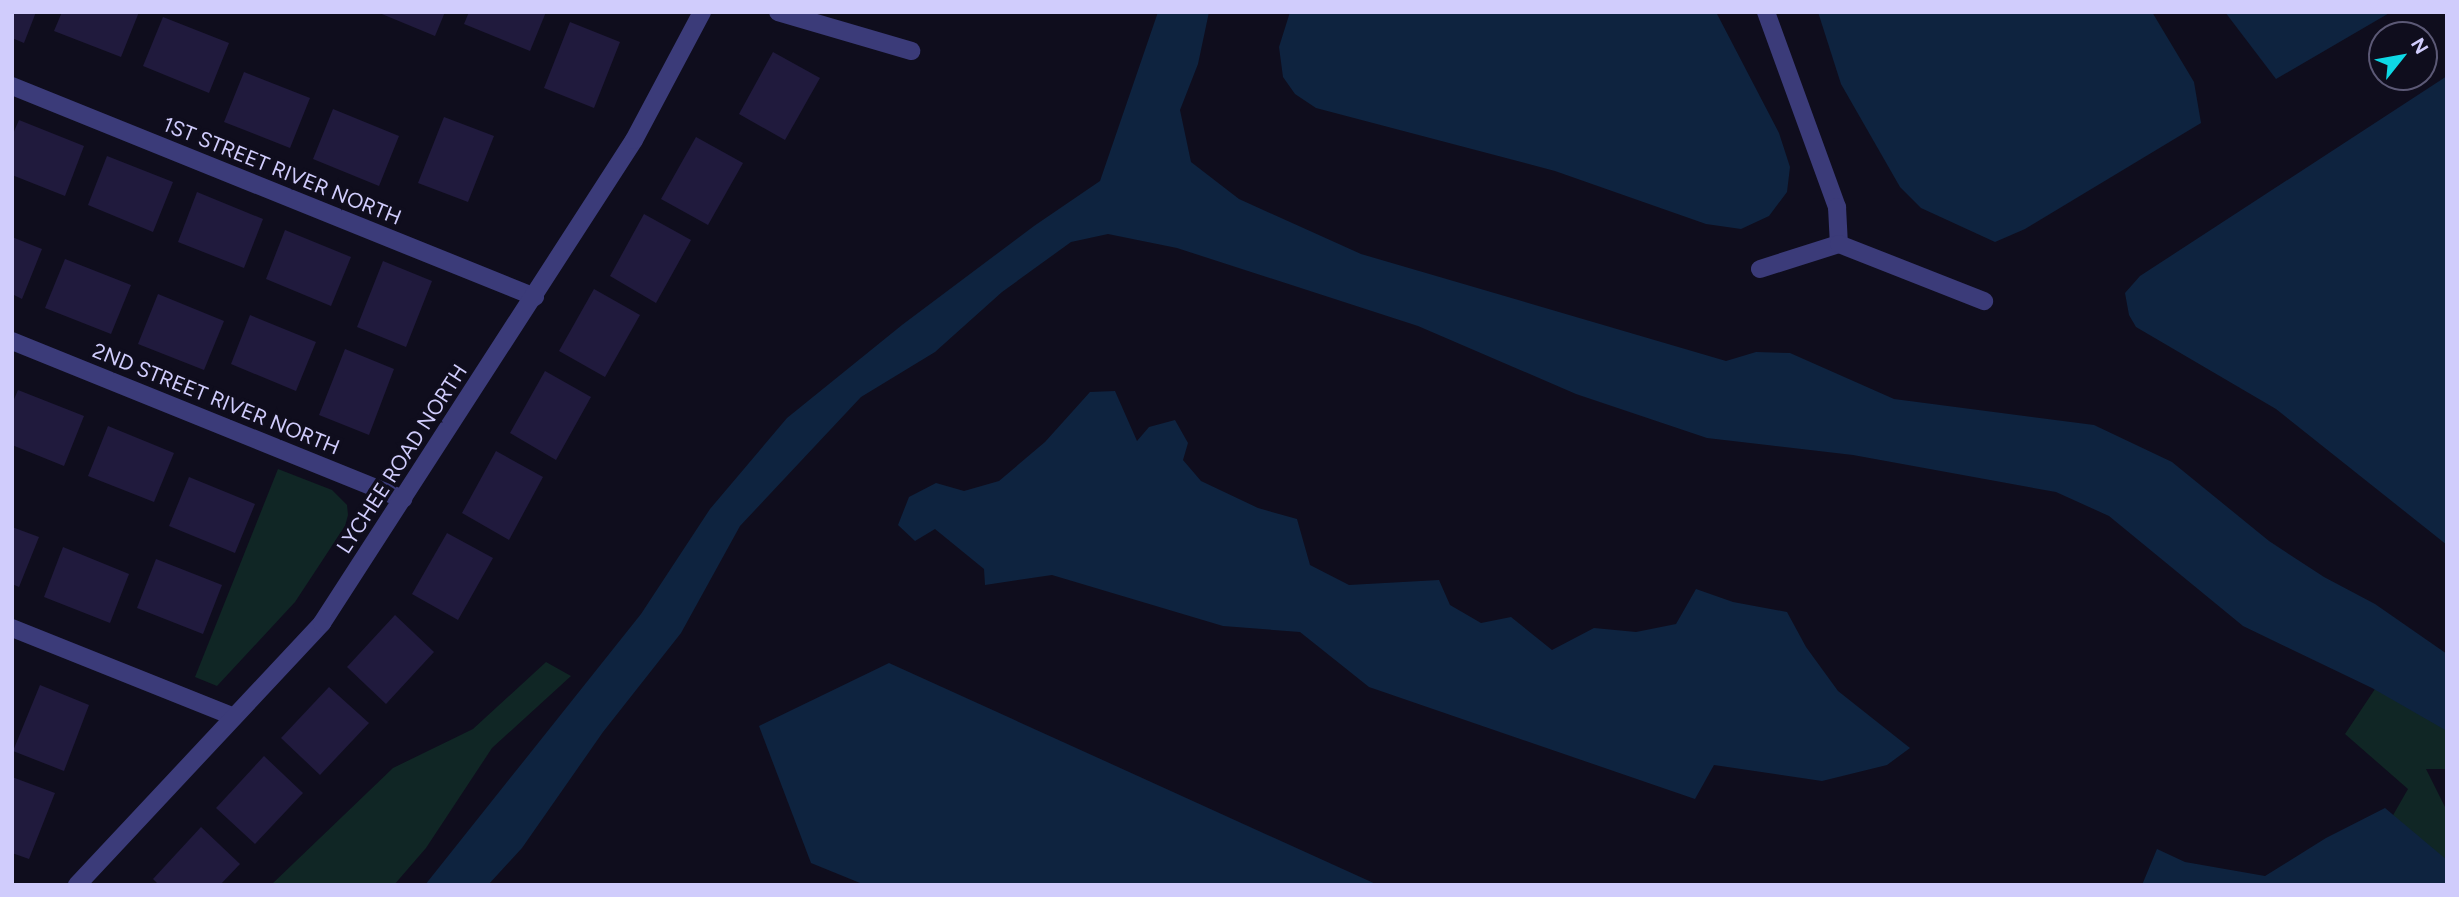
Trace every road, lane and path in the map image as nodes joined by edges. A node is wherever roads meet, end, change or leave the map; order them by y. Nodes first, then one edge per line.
1 (702, 12) edge
2 (778, 12) edge
3 (1766, 12) edge
4 (911, 51) dead end
5 (12, 86) edge
6 (1839, 244) junction
7 (1760, 269) dead end
8 (535, 297) junction
9 (1984, 301) dead end
10 (12, 341) edge
11 (404, 499) junction
12 (12, 628) edge
13 (234, 717) junction
14 (77, 885) edge

1 - 8 street, LYCHEE ROAD NORTH
2 - 4 street
3 - 6 street
5 - 8 street, 1ST STREET RIVER NORTH
6 - 7 street
6 - 9 street
8 - 11 street, LYCHEE ROAD NORTH
10 - 11 street, 2ND STREET RIVER NORTH
11 - 13 street, LYCHEE ROAD NORTH
12 - 13 street
13 - 14 street, LYCHEE ROAD NORTH

